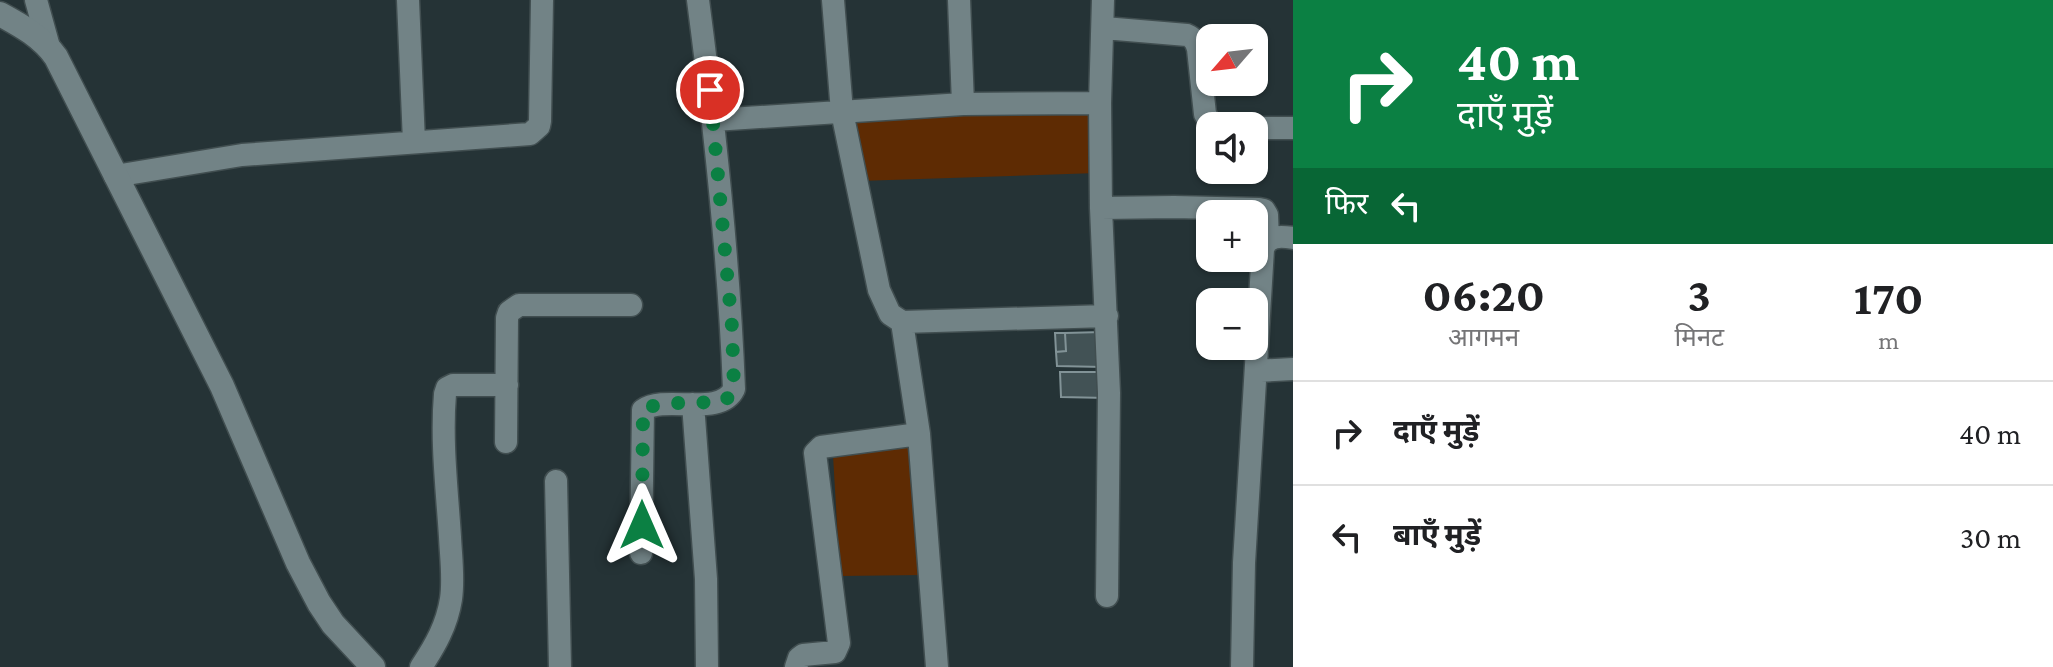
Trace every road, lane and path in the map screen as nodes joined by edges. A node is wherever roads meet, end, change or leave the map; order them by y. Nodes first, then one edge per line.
1 (36, 0) edge
2 (408, 0) edge
3 (542, 0) edge
4 (698, 0) edge
5 (833, 0) edge
6 (959, 0) edge
7 (1103, 0) edge
8 (0, 14) edge
9 (1104, 28) junction
10 (49, 47) junction
11 (1100, 103) junction
12 (963, 104) junction
13 (842, 112) junction
14 (1205, 112) edge
15 (714, 120) junction
16 (1268, 128) edge
17 (1293, 128) edge
18 (414, 142) junction
19 (115, 176) junction
20 (1101, 208) junction
21 (1196, 208) edge
22 (1293, 238) edge
23 (1268, 240) edge
24 (1262, 272) edge
25 (631, 305) dead end
26 (1107, 316) junction
27 (902, 322) junction
28 (1293, 369) edge
29 (1256, 371) junction
30 (507, 385) junction
31 (693, 404) junction
32 (919, 434) junction
33 (506, 442) dead end
34 (556, 481) dead end
35 (641, 553) dead end
36 (1107, 596) dead end
37 (367, 664) edge
38 (421, 667) edge
39 (560, 667) edge
40 (707, 667) edge
41 (796, 667) edge
42 (937, 667) edge
43 (1242, 667) edge

1 - 10 street
2 - 18 street
3 - 18 street
4 - 15 street
5 - 13 street
6 - 12 street
7 - 9 street
8 - 10 street
9 - 11 street
9 - 14 street
10 - 19 street
11 - 12 street
11 - 20 street
12 - 13 street
13 - 15 street
13 - 27 street
15 - 31 street
16 - 17 street
18 - 19 street
19 - 37 street
20 - 21 street
20 - 26 street
22 - 23 street
24 - 29 street
25 - 30 street
26 - 27 street
26 - 36 street
27 - 32 street
28 - 29 street
29 - 43 street
30 - 33 street
30 - 38 street
31 - 35 street
31 - 40 street
32 - 41 street
32 - 42 street
34 - 39 street

